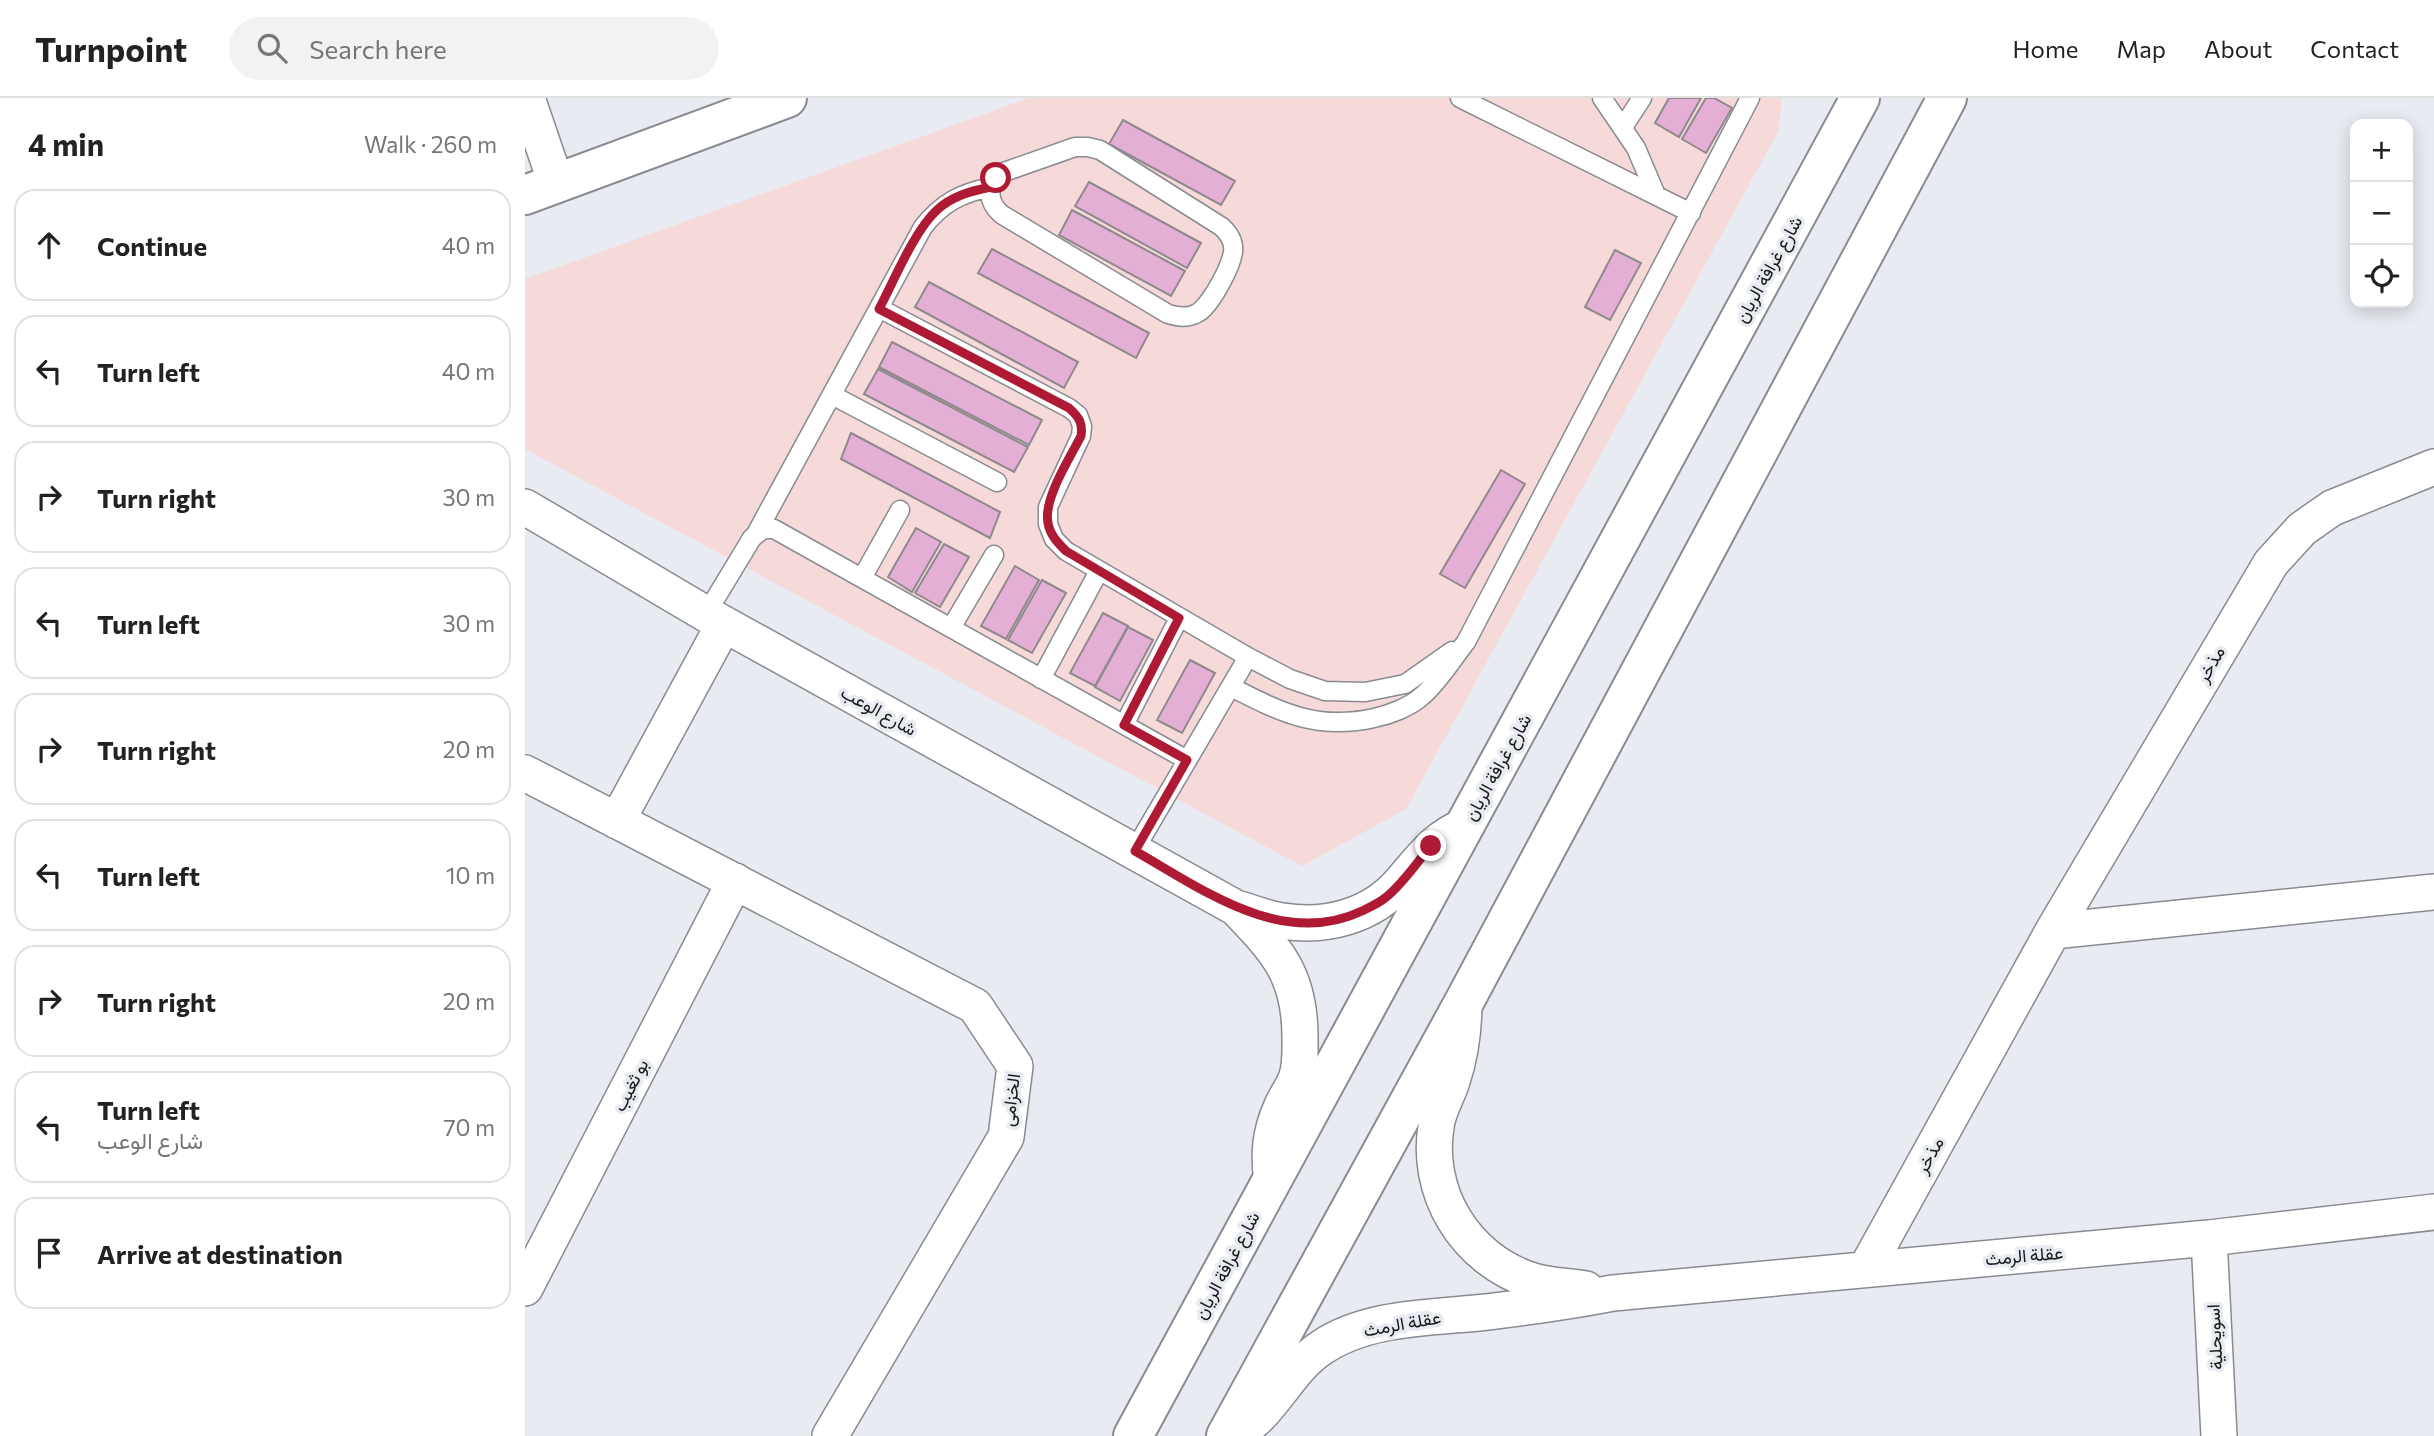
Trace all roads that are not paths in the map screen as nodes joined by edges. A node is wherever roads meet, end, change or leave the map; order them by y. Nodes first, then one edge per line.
1 (527, 98) edge
2 (787, 98) edge
3 (1460, 98) edge
4 (1602, 98) edge
5 (1642, 98) edge
6 (1750, 98) edge
7 (1839, 98) edge
8 (1860, 98) edge
9 (1947, 98) edge
10 (1623, 127) junction
11 (1839, 140) junction
12 (991, 187) junction
13 (541, 189) edge
14 (1656, 195) junction
15 (1691, 213) junction
16 (879, 309) junction
17 (832, 395) junction
18 (2434, 467) edge
19 (997, 482) dead end
20 (525, 508) edge
21 (900, 510) dead end
22 (757, 532) junction
23 (994, 555) dead end
24 (1099, 571) junction
25 (862, 578) junction
26 (1179, 618) junction
27 (715, 619) junction
28 (951, 628) junction
29 (1466, 642) junction
30 (1248, 657) junction
31 (1041, 679) junction
32 (1231, 687) junction
33 (1124, 725) junction
34 (1187, 760) junction
35 (525, 773) edge
36 (617, 821) junction
37 (1465, 826) junction
38 (1135, 851) junction
39 (735, 881) junction
40 (2434, 892) edge
41 (1236, 908) junction
42 (2053, 932) junction
43 (1464, 1002) junction
44 (1272, 1181) junction
45 (2434, 1212) edge
46 (2210, 1238) junction
47 (1866, 1269) junction
48 (525, 1288) edge
49 (1613, 1293) junction
50 (830, 1436) edge
51 (1133, 1436) edge
52 (1229, 1436) edge
53 (2219, 1436) edge

1 - 13 street
2 - 13 main road
3 - 14 lane
4 - 10 lane
5 - 10 lane
6 - 15 lane
7 - 11 main road
8 - 11 main road, شارع غرافة الريان
9 - 43 main road
10 - 14 lane
11 - 37 main road, شارع غرافة الريان
12 - 12 lane
12 - 16 lane
14 - 15 lane
15 - 29 lane
16 - 17 lane
16 - 24 lane
17 - 19 lane
17 - 22 lane
18 - 42 street, مذخر
20 - 27 street, شارع الوعب
21 - 25 lane
22 - 25 lane
22 - 27 lane
23 - 28 lane
24 - 26 lane
24 - 31 lane
25 - 28 lane
26 - 30 lane
26 - 33 lane
27 - 36 street
27 - 38 street, شارع الوعب
28 - 31 lane
29 - 30 lane
29 - 32 lane
30 - 32 lane
31 - 33 lane
32 - 34 lane
33 - 34 lane
34 - 38 lane
35 - 36 street, الخزامى
36 - 39 street, الخزامى
37 - 41 street, شارع الوعب
37 - 44 main road, شارع غرافة الريان
38 - 41 street, شارع الوعب
39 - 48 street, بو ثغيب
39 - 50 street, الخزامى
40 - 42 street
41 - 44 street, شارع الوعب
42 - 47 street, مذخر
43 - 49 street, عقلة الرمث
43 - 52 main road
44 - 51 main road, شارع غرافة الريان
45 - 46 street, عقلة الرمث
46 - 47 street, عقلة الرمث
46 - 53 street, اسويحلية
47 - 49 street, عقلة الرمث
49 - 52 street, عقلة الرمث

